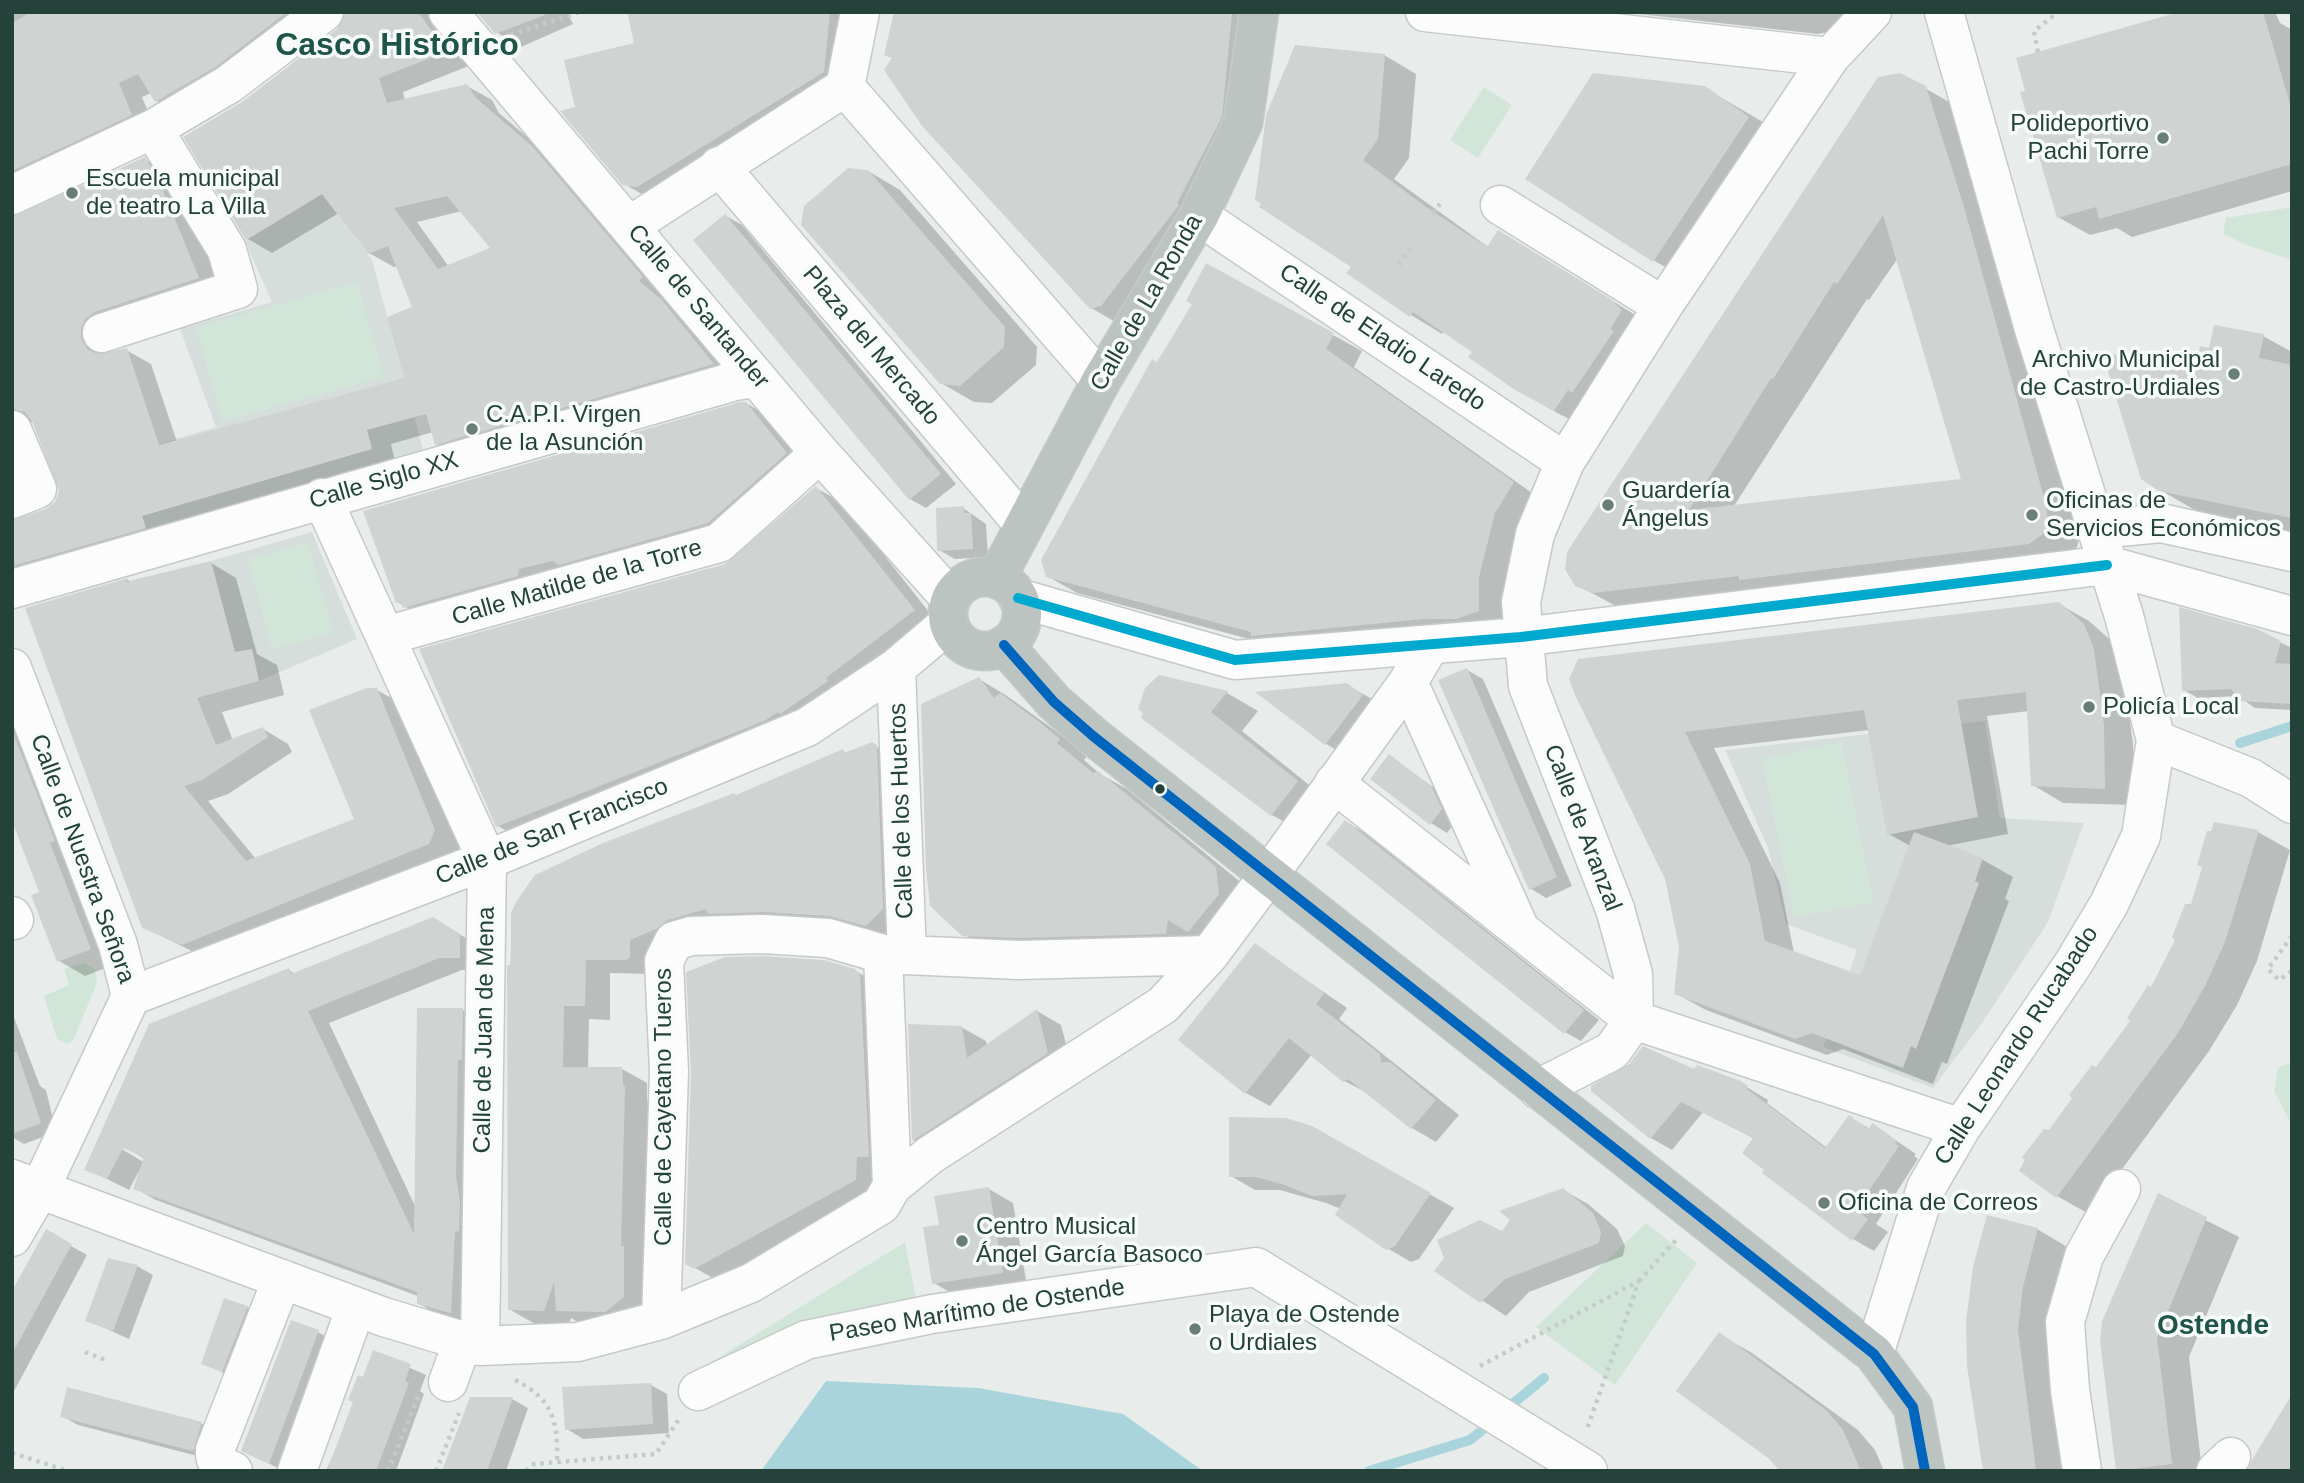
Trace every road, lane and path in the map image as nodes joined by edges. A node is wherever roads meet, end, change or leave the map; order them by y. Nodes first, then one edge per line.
1 (324, 12) edge
2 (448, 12) edge
3 (579, 12) edge
4 (860, 12) edge
5 (1259, 12) edge
6 (1425, 12) edge
7 (1872, 12) edge
8 (1944, 12) edge
9 (2058, 12) edge
10 (477, 47) junction
11 (2038, 52) dead end
12 (1830, 57) junction
13 (845, 87) junction
14 (153, 129) junction
15 (719, 166) junction
16 (12, 195) edge
17 (1440, 204) dead end
18 (1500, 205) dead end
19 (1433, 213) dead end
20 (1199, 216) junction
21 (629, 226) junction
22 (1412, 246) dead end
23 (1399, 265) dead end
24 (1663, 306) junction
25 (102, 333) dead end
26 (757, 378) junction
27 (1101, 381) junction
28 (12, 430) edge
29 (820, 453) junction
30 (1565, 462) junction
31 (322, 498) junction
32 (12, 499) edge
33 (1024, 525) junction
34 (2098, 529) junction
35 (2292, 552) edge
36 (2107, 565) junction
37 (12, 589) edge
38 (1007, 589) junction
39 (950, 611) junction
40 (2292, 615) edge
41 (385, 636) junction
42 (1521, 637) junction
43 (1004, 645) junction
44 (1430, 645) junction
45 (896, 668) junction
46 (13, 675) edge
47 (1408, 682) junction
48 (2156, 740) junction
49 (1334, 783) junction
50 (2292, 804) edge
51 (487, 860) junction
52 (1268, 876) junction
53 (1521, 930) junction
54 (2292, 936) edge
55 (895, 955) junction
56 (1209, 955) junction
57 (2292, 971) edge
58 (131, 996) junction
59 (1634, 1020) junction
60 (1538, 1089) junction
61 (1961, 1128) junction
62 (26, 1184) edge
63 (892, 1186) junction
64 (2121, 1189) dead end
65 (1698, 1216) junction
66 (12, 1237) edge
67 (282, 1279) junction
68 (1639, 1281) junction
69 (356, 1307) junction
70 (661, 1320) junction
71 (472, 1343) junction
72 (85, 1352) dead end
73 (1874, 1354) junction
74 (106, 1360) dead end
75 (514, 1380) dead end
76 (1447, 1384) junction
77 (443, 1394) junction
78 (689, 1405) joint
79 (12, 1453) edge
80 (557, 1461) junction
81 (1582, 1467) edge
82 (68, 1471) edge
83 (233, 1471) edge
84 (298, 1471) edge
85 (388, 1471) edge
86 (436, 1471) edge
87 (526, 1471) edge
88 (1926, 1471) edge
89 (2082, 1471) edge

1 - 14 street
2 - 10 street, Calle de Santander
3 - 10 path
4 - 13 street
5 - 20 highway, Calle de La Ronda
6 - 12 street
7 - 12 street, Calle de Aranzal
8 - 34 street
9 - 11 path
10 - 21 street, Calle de Santander
12 - 24 street, Calle de Aranzal
13 - 15 street
13 - 27 street
14 - 16 street
14 - 25 street
15 - 21 street
15 - 33 street, Plaza del Mercado
17 - 19 path
18 - 24 street
20 - 27 highway, Calle de La Ronda
20 - 30 street, Calle de Eladio Laredo
21 - 26 street, Calle de Santander
22 - 23 path
24 - 30 street, Calle de Aranzal
26 - 29 street, Calle de Santander
26 - 31 street, Calle Siglo XX
27 - 33 highway, Calle de La Ronda
28 - 32 street
29 - 39 street, Calle de Santander
29 - 41 street, Calle Matilde de la Torre
30 - 42 street, Calle de Aranzal
31 - 37 street, Calle Siglo XX
31 - 41 street, Calle de Juan de Mena
33 - 38 highway, Calle de La Ronda
34 - 35 street
34 - 36 street
36 - 40 street
36 - 42 street
36 - 48 street
38 - 39 highway
38 - 43 highway
38 - 44 street
39 - 43 highway
39 - 45 street, Calle de San Francisco
41 - 51 street, Calle de Juan de Mena
42 - 44 street
42 - 59 street, Calle de Aranzal
43 - 52 highway
44 - 47 street
45 - 51 street, Calle de San Francisco
45 - 55 street, Calle de los Huertos
46 - 58 street, Calle de Nuestra Señora
47 - 49 street
47 - 53 street
48 - 50 street
48 - 61 street, Calle Leonardo Rucabado
49 - 52 street
49 - 53 street
51 - 58 street, Calle de San Francisco
51 - 71 street, Calle de Juan de Mena
52 - 56 street
52 - 60 highway
53 - 59 street
54 - 57 path
55 - 56 street
55 - 63 street, Calle de los Huertos
55 - 70 street, Calle de Cayetano Tueros
56 - 63 street
58 - 62 street, Calle de Nuestra Señora
59 - 60 street
59 - 61 street
60 - 65 highway
61 - 73 street, Calle Leonardo Rucabado
62 - 66 street, Calle de Nuestra Señora
62 - 67 street
63 - 70 street
64 - 89 street
65 - 68 path
65 - 73 highway
67 - 69 street
67 - 83 street
68 - 76 path
68 - 81 path
69 - 71 street
69 - 84 street
70 - 71 street
71 - 77 street, Calle de Juan de Mena
72 - 74 path
73 - 88 highway
75 - 80 path
76 - 78 street, Paseo Marítimo de Ostende
76 - 81 street, Paseo Marítimo de Ostende
77 - 85 path
77 - 86 path
78 - 80 path
79 - 82 path
80 - 87 path

